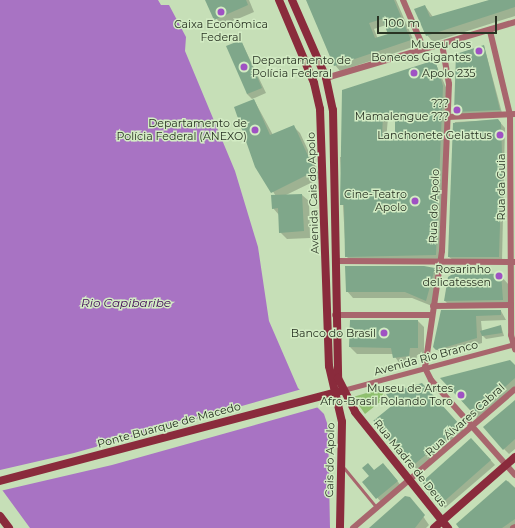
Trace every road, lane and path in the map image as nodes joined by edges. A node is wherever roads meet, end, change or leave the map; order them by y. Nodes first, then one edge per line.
1 (279, 0) edge
2 (292, 0) edge
3 (403, 0) edge
4 (515, 22) edge
5 (490, 31) junction
6 (442, 44) junction
7 (424, 49) junction
8 (326, 78) junction
9 (512, 115) edge
10 (448, 117) junction
11 (336, 261) junction
12 (442, 262) junction
13 (513, 262) edge
14 (511, 304) junction
15 (433, 306) junction
16 (335, 315) junction
17 (431, 315) junction
18 (514, 346) edge
19 (425, 368) junction
20 (515, 389) edge
21 (339, 391) junction
22 (472, 427) junction
23 (515, 457) edge
24 (341, 465) junction
25 (506, 465) junction
26 (515, 475) edge
27 (0, 481) edge
28 (410, 482) junction
29 (377, 509) junction
30 (0, 516) edge
31 (442, 521) junction
32 (9, 528) edge
33 (340, 528) edge
34 (353, 528) edge
35 (434, 528) edge
36 (448, 528) edge

1 - 21 main road, Avenida Cais do Apolo
2 - 8 main road, Avenida Cais do Apolo
3 - 7 street
4 - 5 street
5 - 6 street
5 - 9 street, Rua da Guia
6 - 7 street
6 - 10 street, Rua do Apolo
7 - 8 street
8 - 11 main road, Avenida Cais do Apolo
9 - 10 street
9 - 13 street, Rua da Guia
10 - 12 street, Rua do Apolo
11 - 12 street
11 - 16 main road, Avenida Cais do Apolo
12 - 13 street
12 - 15 street, Rua do Apolo
13 - 14 street, Rua da Guia
14 - 15 street
14 - 18 street, Rua da Guia
15 - 17 street, Rua do Apolo
16 - 17 street
16 - 21 main road, Avenida Cais do Apolo
17 - 19 street, Rua do Apolo
18 - 19 street, Avenida Rio Branco
19 - 21 street, Avenida Rio Branco
19 - 22 street
20 - 22 street, Rua Álvares Cabral
21 - 24 main road, Cais do Apolo
21 - 27 main road, Ponte Buarque de Macedo
21 - 28 main road, Rua Madre de Deus
22 - 25 street
22 - 28 street, Rua Álvares Cabral
23 - 25 main road
24 - 29 lane
24 - 33 main road, Cais do Apolo
25 - 26 street
25 - 31 main road
28 - 29 street, Rua Álvares Cabral
28 - 31 main road, Rua Madre de Deus
29 - 34 street, Rua Álvares Cabral
30 - 32 main road
31 - 35 main road
31 - 36 main road, Rua Madre de Deus

